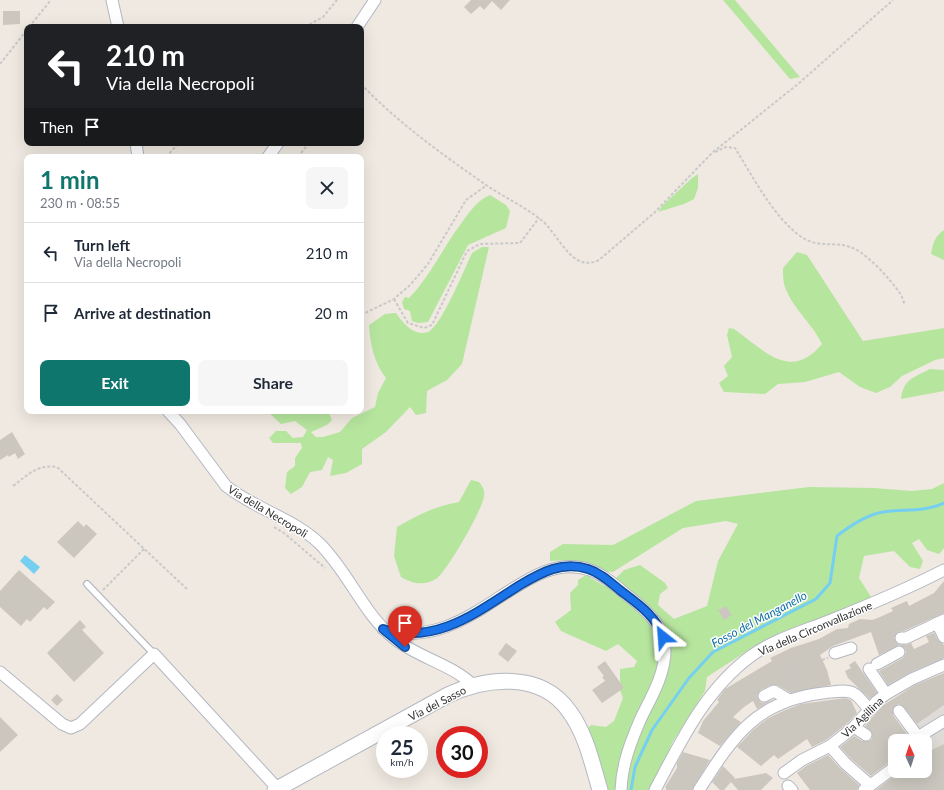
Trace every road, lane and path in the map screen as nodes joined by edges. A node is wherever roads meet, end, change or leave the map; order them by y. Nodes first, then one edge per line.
1 (51, 0) edge
2 (112, 0) edge
3 (337, 0) edge
4 (375, 0) edge
5 (893, 0) edge
6 (314, 23) edge
7 (32, 24) edge
8 (117, 24) edge
9 (359, 24) edge
10 (24, 34) edge
11 (0, 64) edge
12 (364, 87) edge
13 (176, 146) edge
14 (307, 146) edge
15 (712, 153) junction
16 (169, 154) edge
17 (300, 154) edge
18 (487, 185) junction
19 (539, 218) junction
20 (394, 299) junction
21 (905, 306) dead end
22 (364, 314) edge
23 (171, 414) edge
24 (12, 486) dead end
25 (272, 526) dead end
26 (146, 548) junction
27 (944, 570) edge
28 (331, 572) dead end
29 (87, 584) dead end
30 (188, 590) dead end
31 (98, 595) junction
32 (941, 621) edge
33 (383, 629) junction
34 (944, 637) edge
35 (851, 648) dead end
36 (899, 648) junction
37 (835, 653) dead end
38 (154, 654) junction
39 (944, 665) edge
40 (797, 669) dead end
41 (0, 672) edge
42 (910, 675) junction
43 (473, 685) junction
44 (886, 694) junction
45 (764, 696) dead end
46 (803, 696) junction
47 (789, 700) junction
48 (869, 710) junction
49 (899, 711) dead end
50 (944, 721) edge
51 (854, 727) junction
52 (916, 734) edge
53 (926, 734) edge
54 (866, 735) dead end
55 (830, 746) junction
56 (888, 772) edge
57 (784, 773) dead end
58 (867, 787) edge
59 (276, 789) edge
60 (600, 790) edge
61 (621, 790) edge
62 (655, 790) edge
63 (699, 790) edge

1 - 7 path
2 - 8 street
3 - 6 path
4 - 9 street
5 - 15 path
10 - 11 path
12 - 18 path
13 - 16 path
14 - 17 path
15 - 19 path
15 - 21 path
18 - 19 path
18 - 20 path
19 - 20 path
20 - 22 path
23 - 33 street, Via della Necropoli
24 - 26 path
25 - 28 path
26 - 30 path
26 - 31 path
27 - 62 street, Via della Circonvallazione
29 - 31 lane
31 - 38 lane
32 - 34 street
32 - 36 street
33 - 43 street, Via della Necropoli
33 - 61 street
35 - 37 street
36 - 42 path
36 - 44 street
38 - 41 street
38 - 59 street
39 - 42 street, Via Agillina
40 - 46 path
42 - 44 street, Via Agillina
43 - 59 street, Via del Sasso
43 - 60 street, Via del Sasso
44 - 48 street, Via Agillina
45 - 47 street
46 - 47 street
46 - 48 street
47 - 63 street
48 - 51 street, Via Agillina
49 - 52 street
50 - 53 street
51 - 54 street
51 - 55 street, Via Agillina
55 - 57 street, Via Agillina
55 - 58 street
56 - 58 street

